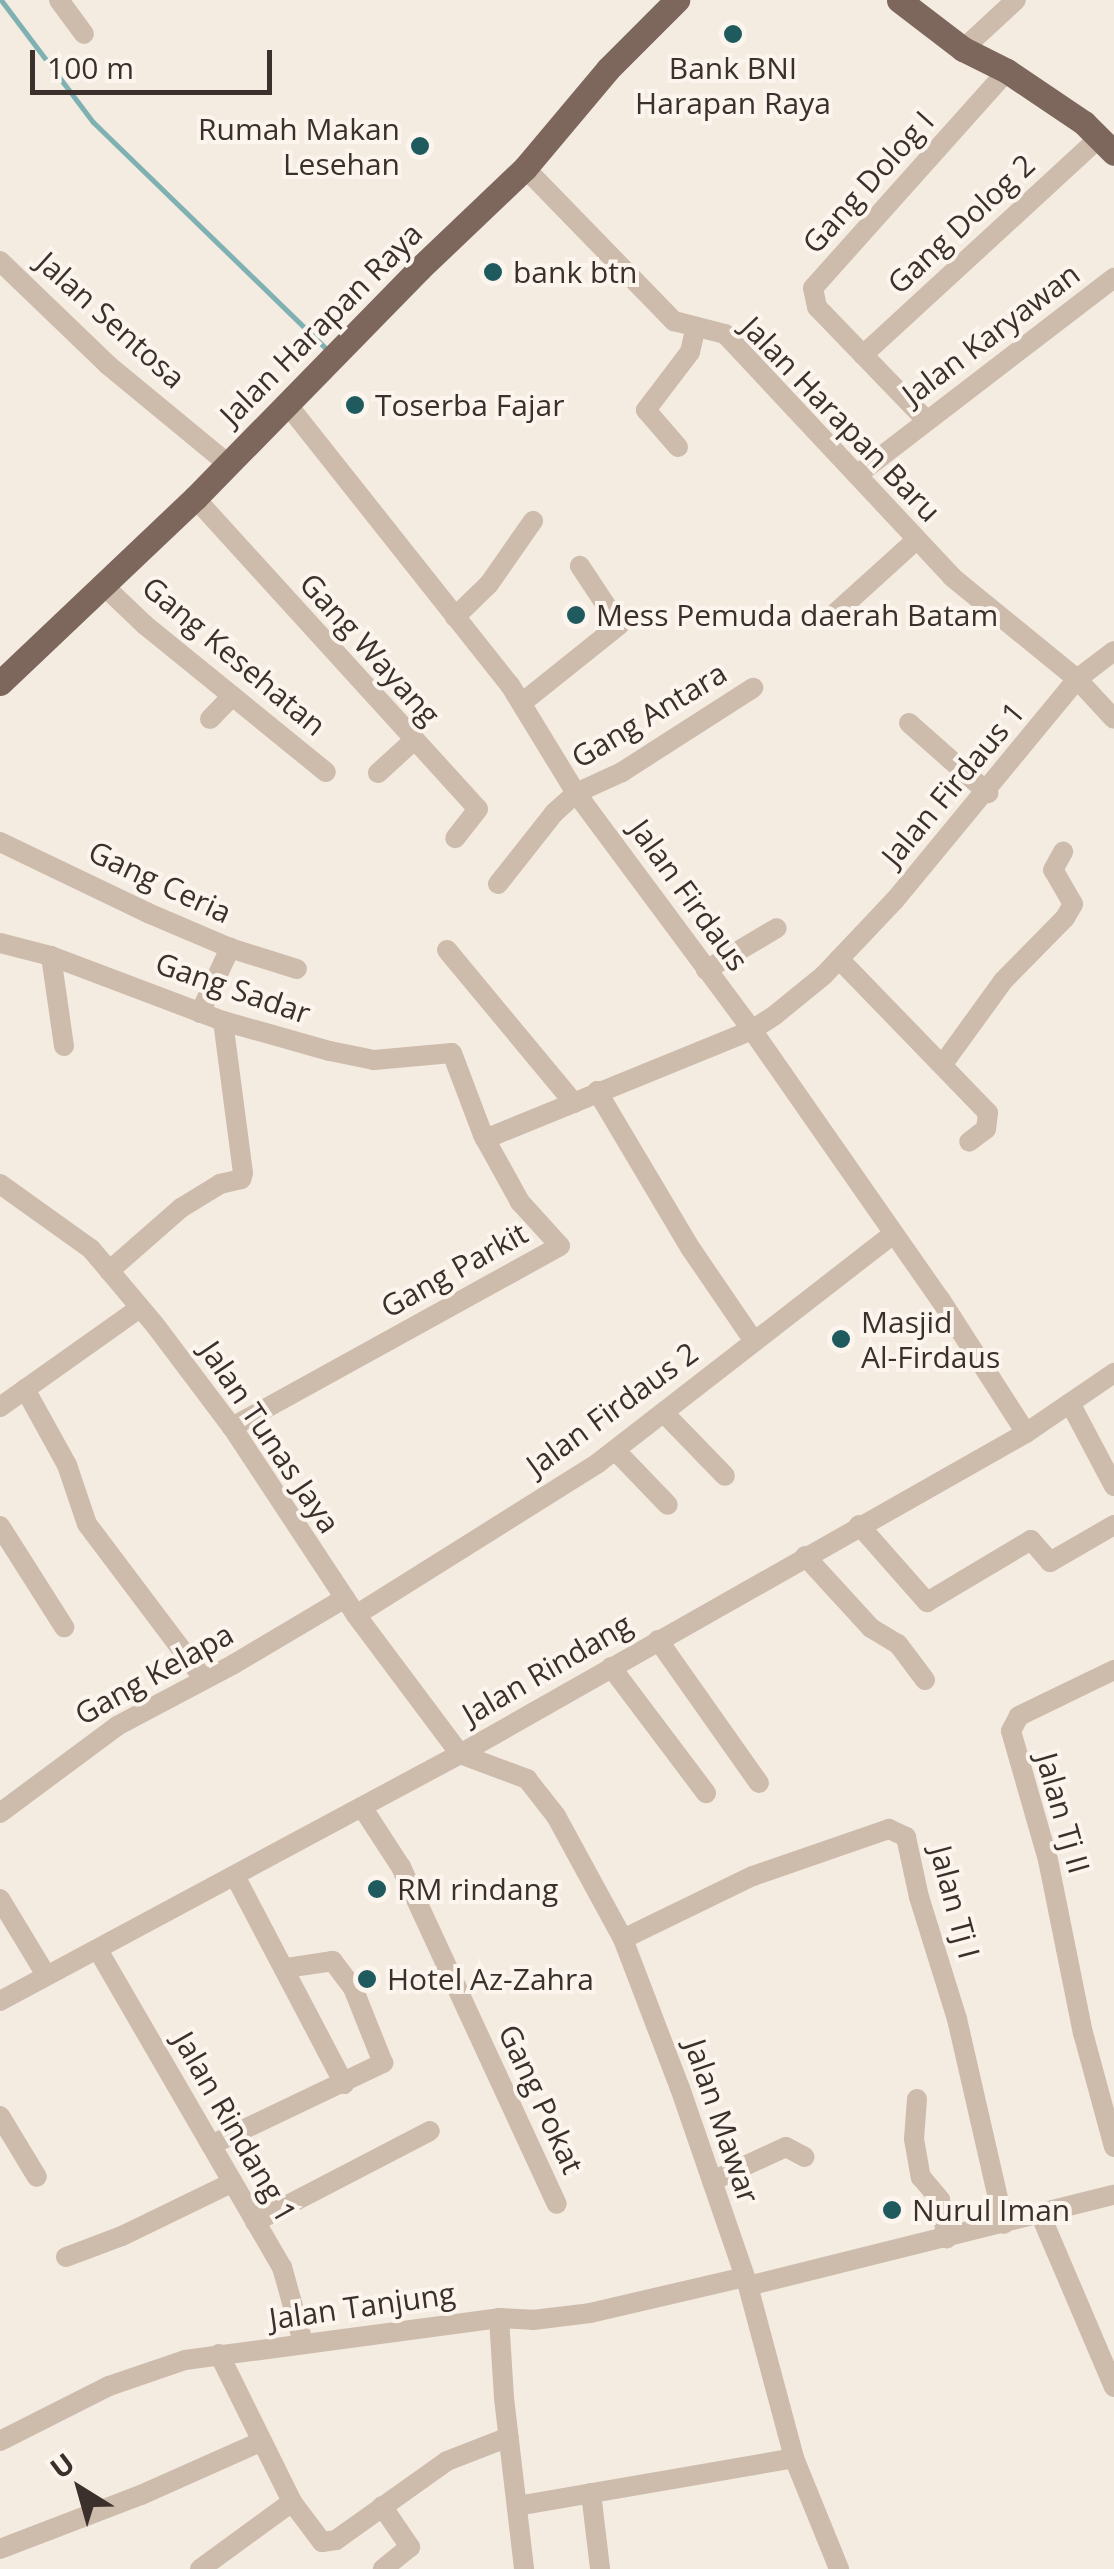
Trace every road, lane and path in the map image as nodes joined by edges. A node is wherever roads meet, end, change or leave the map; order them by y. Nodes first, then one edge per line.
1 (59, 0) edge
2 (677, 0) edge
3 (900, 0) edge
4 (1016, 0) edge
5 (84, 34) dead end
6 (963, 50) junction
7 (1007, 71) junction
8 (1106, 145) edge
9 (525, 168) junction
10 (0, 261) edge
11 (1114, 278) edge
12 (696, 327) junction
13 (863, 356) junction
14 (286, 404) junction
15 (926, 421) junction
16 (678, 447) dead end
17 (228, 464) junction
18 (857, 475) junction
19 (196, 498) junction
20 (533, 521) dead end
21 (916, 540) junction
22 (580, 566) dead end
23 (104, 585) junction
24 (455, 617) junction
25 (830, 618) dead end
26 (1114, 651) edge
27 (2, 677) edge
28 (1077, 680) junction
29 (753, 688) dead end
30 (232, 696) junction
31 (523, 702) junction
32 (210, 719) dead end
33 (1114, 720) edge
34 (910, 723) dead end
35 (413, 740) junction
36 (326, 772) dead end
37 (378, 773) dead end
38 (576, 793) junction
39 (988, 793) junction
40 (455, 838) dead end
41 (0, 842) edge
42 (1063, 852) dead end
43 (498, 884) dead end
44 (777, 928) dead end
45 (0, 943) edge
46 (230, 948) junction
47 (446, 950) dead end
48 (51, 956) junction
49 (840, 958) junction
50 (297, 970) dead end
51 (706, 970) junction
52 (200, 1013) junction
53 (223, 1021) junction
54 (752, 1030) junction
55 (64, 1046) dead end
56 (452, 1052) joint
57 (943, 1064) junction
58 (597, 1091) junction
59 (574, 1103) junction
60 (485, 1139) junction
61 (969, 1142) dead end
62 (0, 1184) edge
63 (892, 1235) junction
64 (110, 1271) junction
65 (140, 1308) junction
66 (752, 1340) junction
67 (1114, 1374) edge
68 (25, 1389) junction
69 (1070, 1403) junction
70 (0, 1407) edge
71 (664, 1414) junction
72 (232, 1427) junction
73 (1026, 1433) junction
74 (615, 1450) junction
75 (725, 1476) dead end
76 (1114, 1486) edge
77 (668, 1505) dead end
78 (858, 1525) junction
79 (1114, 1525) edge
80 (0, 1526) edge
81 (805, 1556) junction
82 (350, 1606) junction
83 (64, 1628) dead end
84 (658, 1640) junction
85 (612, 1667) junction
86 (1114, 1670) edge
87 (204, 1679) junction
88 (924, 1680) dead end
89 (460, 1754) junction
90 (759, 1782) dead end
91 (706, 1793) dead end
92 (362, 1807) junction
93 (0, 1813) edge
94 (235, 1876) junction
95 (0, 1899) edge
96 (623, 1940) junction
97 (98, 1950) junction
98 (286, 1968) junction
99 (46, 1975) junction
100 (0, 2000) edge
101 (344, 2084) junction
102 (917, 2098) dead end
103 (0, 2116) edge
104 (430, 2131) dead end
105 (211, 2145) junction
106 (1114, 2148) edge
107 (805, 2157) dead end
108 (37, 2178) dead end
109 (712, 2180) junction
110 (232, 2182) junction
111 (1114, 2195) edge
112 (557, 2204) dead end
113 (1040, 2216) junction
114 (256, 2222) junction
115 (1004, 2224) junction
116 (946, 2238) junction
117 (66, 2258) dead end
118 (746, 2281) junction
119 (500, 2318) junction
120 (303, 2342) junction
121 (219, 2354) junction
122 (1114, 2386) edge
123 (508, 2438) junction
124 (0, 2441) edge
125 (260, 2442) junction
126 (794, 2458) junction
127 (591, 2494) junction
128 (292, 2502) junction
129 (382, 2506) junction
130 (516, 2506) junction
131 (0, 2549) edge
132 (200, 2569) edge
133 (383, 2569) edge
134 (524, 2569) edge
135 (600, 2569) edge
136 (839, 2569) edge

1 - 5 street
2 - 9 main road, Jalan Harapan Raya
3 - 6 main road
4 - 6 street
6 - 7 main road
7 - 8 main road
7 - 13 street, Gang Dolog I
8 - 13 street, Gang Dolog 2
9 - 12 street, Jalan Harapan Baru
9 - 14 main road, Jalan Harapan Raya
10 - 17 street, Jalan Sentosa
11 - 15 street, Jalan Karyawan
12 - 16 street
12 - 18 street, Jalan Harapan Baru
13 - 15 street, Gang Dolog I
14 - 17 main road, Jalan Harapan Raya
14 - 24 street, Jalan Firdaus
15 - 18 street, Jalan Karyawan
17 - 19 main road, Jalan Harapan Raya
18 - 21 street, Jalan Harapan Baru
19 - 23 main road, Jalan Harapan Raya
19 - 35 street, Gang Wayang
20 - 24 street
21 - 25 street
21 - 28 street, Jalan Harapan Baru
22 - 31 street
23 - 27 main road, Jalan Harapan Raya
23 - 30 street, Gang Kesehatan
24 - 31 street, Jalan Firdaus
26 - 28 street, Jalan Firdaus 1
28 - 33 street, Jalan Harapan Baru
28 - 39 street, Jalan Firdaus 1
29 - 38 street, Gang Antara
30 - 32 street
30 - 36 street, Gang Kesehatan
31 - 38 street, Jalan Firdaus
34 - 39 street
35 - 37 street
35 - 40 street, Gang Wayang
38 - 43 street
38 - 51 street, Jalan Firdaus
39 - 49 street, Jalan Firdaus 1
41 - 46 street, Gang Ceria
42 - 57 street
44 - 51 street
45 - 48 street, Gang Sadar
46 - 50 street, Gang Ceria
46 - 52 street
47 - 59 street
48 - 52 street, Gang Sadar
48 - 55 street
49 - 54 street, Jalan Firdaus 1
49 - 57 street
51 - 54 street, Jalan Firdaus
52 - 53 street, Gang Sadar
53 - 56 street, Gang Sadar
53 - 64 street
54 - 58 street, Jalan Firdaus 1
54 - 63 street, Jalan Firdaus
56 - 60 street, Gang Parkit
57 - 61 street
58 - 59 street, Jalan Firdaus 1
58 - 66 street
59 - 60 street, Jalan Firdaus 1
60 - 72 street, Gang Parkit
62 - 64 street, Jalan Tunas Jaya
63 - 66 street, Jalan Firdaus 2
63 - 73 street, Jalan Firdaus
64 - 65 street, Jalan Tunas Jaya
65 - 68 street
65 - 72 street, Jalan Tunas Jaya
66 - 71 street, Jalan Firdaus 2
67 - 69 street, Jalan Rindang
68 - 70 street
68 - 87 street
69 - 73 street, Jalan Rindang
69 - 76 street
71 - 74 street, Jalan Firdaus 2
71 - 75 street
72 - 82 street, Jalan Tunas Jaya
73 - 78 street, Jalan Rindang
74 - 77 street
74 - 82 street, Jalan Firdaus 2
78 - 79 street
78 - 81 street, Jalan Rindang
80 - 83 street
81 - 84 street, Jalan Rindang
81 - 88 street
82 - 87 street, Gang Kelapa
82 - 89 street, Jalan Tunas Jaya
84 - 85 street, Jalan Rindang
84 - 90 street
85 - 89 street, Jalan Rindang
85 - 91 street
86 - 106 street, Jalan Tj II
87 - 93 street, Gang Kelapa
89 - 92 street, Jalan Rindang
89 - 96 street, Jalan Mawar
92 - 94 street, Jalan Rindang
92 - 112 street, Gang Pokat
94 - 97 street, Jalan Rindang
94 - 98 street
95 - 99 street
96 - 109 street, Jalan Mawar
96 - 115 street, Jalan Tj I
97 - 99 street, Jalan Rindang
97 - 105 street, Jalan Rindang 1
98 - 101 street
98 - 101 street
99 - 100 street, Jalan Rindang
101 - 105 street
102 - 116 street
103 - 108 street
104 - 114 street
105 - 110 street, Jalan Rindang 1
107 - 109 street
109 - 118 street, Jalan Mawar
110 - 114 street, Jalan Rindang 1
110 - 117 street
111 - 113 street, Jalan Tanjung
113 - 115 street, Jalan Tanjung
113 - 122 street
114 - 120 street, Jalan Rindang 1
115 - 116 street, Jalan Tanjung
116 - 118 street, Jalan Tanjung
118 - 119 street, Jalan Tanjung
118 - 126 street, Jalan Mawar
119 - 120 street, Jalan Tanjung
119 - 123 street
120 - 121 street, Jalan Tanjung
121 - 124 street, Jalan Tanjung
121 - 125 street
123 - 129 street
123 - 130 street
125 - 128 street
125 - 131 street
126 - 127 street
126 - 136 street, Jalan Mawar
127 - 130 street
127 - 135 street
128 - 129 street
128 - 132 street
129 - 133 street
130 - 134 street

